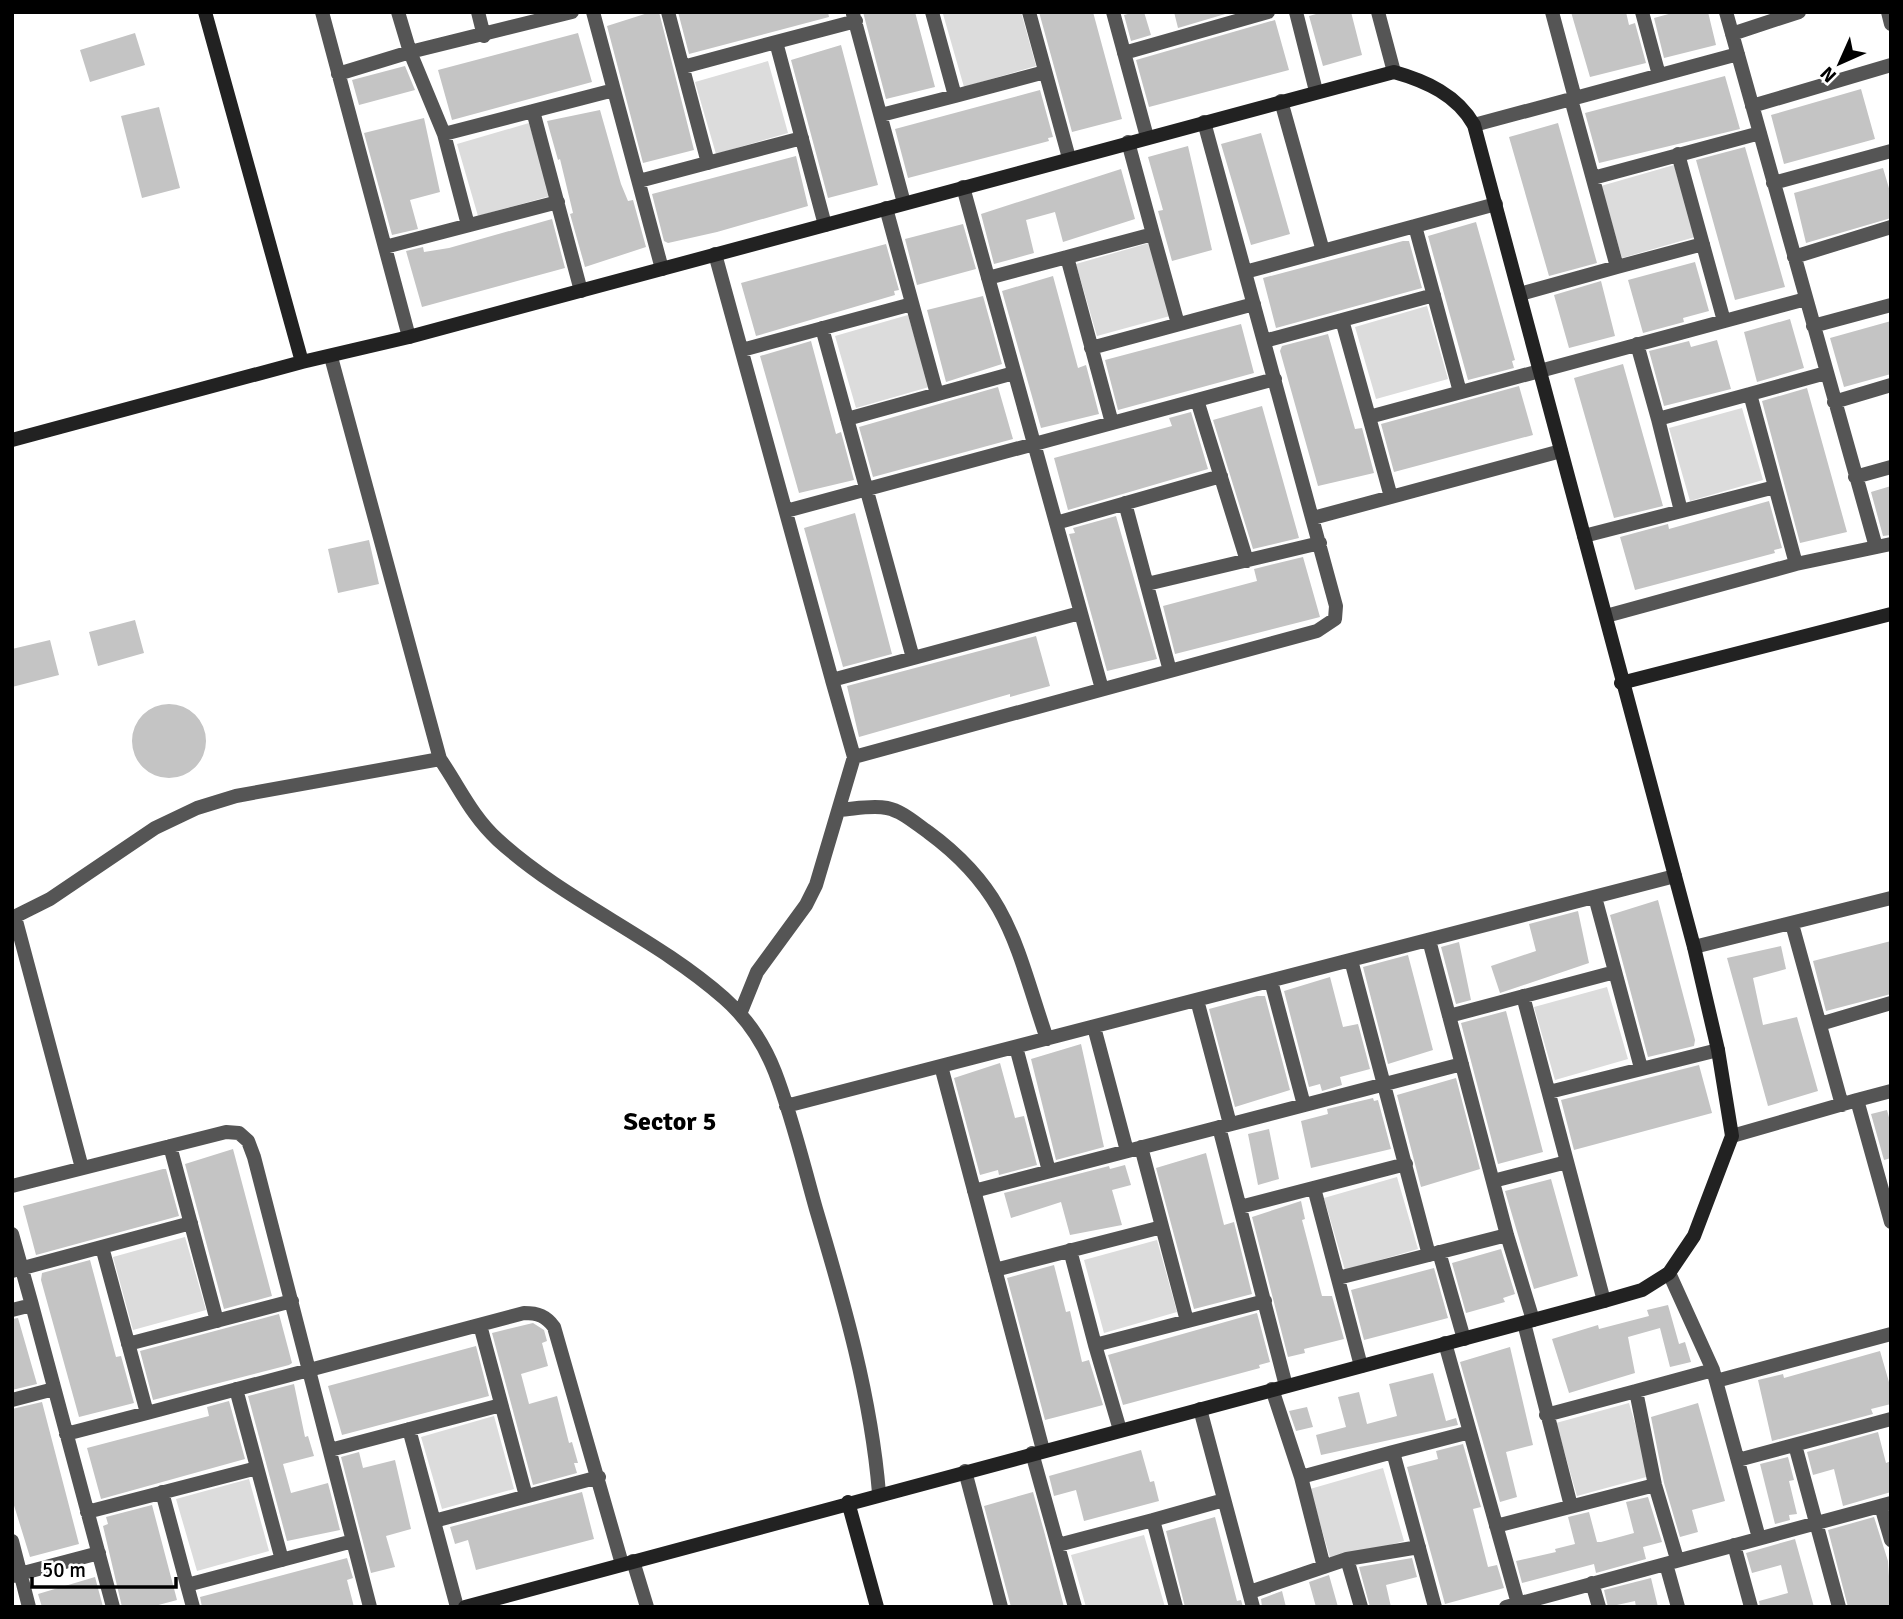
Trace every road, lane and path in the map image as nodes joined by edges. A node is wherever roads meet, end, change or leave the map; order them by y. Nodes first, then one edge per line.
1 (205, 12) edge
2 (321, 12) edge
3 (398, 12) edge
4 (478, 12) edge
5 (572, 12) edge
6 (593, 12) edge
7 (668, 12) edge
8 (932, 12) edge
9 (1029, 12) edge
10 (1113, 12) edge
11 (1268, 12) edge
12 (1296, 12) edge
13 (1378, 12) edge
14 (1552, 12) edge
15 (1642, 12) edge
16 (1727, 12) edge
17 (1799, 12) edge
18 (1888, 12) edge
19 (554, 15) edge
20 (854, 17) edge
21 (1891, 24) edge
22 (1732, 34) junction
23 (484, 36) junction
24 (776, 42) junction
25 (410, 52) junction
26 (1124, 53) junction
27 (1738, 54) junction
28 (1891, 65) edge
29 (683, 67) junction
30 (1045, 72) junction
31 (1394, 72) junction
32 (338, 74) junction
33 (1659, 75) junction
34 (614, 90) junction
35 (1316, 91) junction
36 (955, 96) junction
37 (1573, 98) junction
38 (1282, 100) junction
39 (1752, 106) junction
40 (533, 111) junction
41 (881, 115) junction
42 (1204, 122) junction
43 (1474, 125) junction
44 (1760, 132) junction
45 (444, 134) junction
46 (1147, 137) junction
47 (802, 138) junction
48 (1128, 142) junction
49 (1891, 151) edge
50 (1678, 154) junction
51 (1069, 158) junction
52 (708, 163) junction
53 (1593, 178) junction
54 (639, 181) junction
55 (1773, 183) junction
56 (963, 187) junction
57 (558, 202) junction
58 (904, 203) junction
59 (1496, 204) junction
60 (886, 208) junction
61 (468, 225) junction
62 (825, 225) junction
63 (1415, 226) junction
64 (1891, 227) edge
65 (1153, 234) junction
66 (1703, 244) junction
67 (385, 247) junction
68 (1323, 251) junction
69 (715, 254) junction
70 (1067, 257) junction
71 (1794, 257) junction
72 (1617, 267) junction
73 (662, 269) junction
74 (1245, 272) junction
75 (988, 278) junction
76 (581, 290) junction
77 (1520, 293) junction
78 (1434, 295) junction
79 (1805, 299) junction
80 (912, 304) junction
81 (1254, 304) junction
82 (1891, 305) edge
83 (1342, 320) junction
84 (1724, 321) junction
85 (1178, 324) junction
86 (1813, 326) junction
87 (822, 328) junction
88 (409, 337) junction
89 (1264, 341) junction
90 (1637, 345) junction
91 (1091, 348) junction
92 (742, 350) junction
93 (331, 357) junction
94 (302, 362) junction
95 (1540, 371) junction
96 (1014, 373) junction
97 (1826, 373) junction
98 (1275, 379) junction
99 (1891, 385) edge
100 (1460, 393) junction
101 (937, 394) junction
102 (1750, 394) junction
103 (1197, 400) junction
104 (1834, 402) junction
105 (1369, 417) junction
106 (847, 419) junction
107 (1658, 419) junction
108 (1112, 423) junction
109 (12, 440) edge
110 (1034, 444) junction
111 (1561, 451) junction
112 (1891, 467) edge
113 (1221, 476) junction
114 (1854, 477) junction
115 (1775, 487) junction
116 (866, 489) junction
117 (1391, 497) junction
118 (1125, 503) junction
119 (786, 511) junction
120 (1681, 511) junction
121 (1313, 518) junction
122 (1056, 523) junction
123 (1584, 536) junction
124 (1320, 543) junction
125 (1884, 545) edge
126 (1247, 561) junction
127 (1796, 564) junction
128 (1147, 584) junction
129 (1080, 613) junction
130 (1891, 614) edge
131 (1606, 615) junction
132 (913, 658) junction
133 (1170, 671) junction
134 (832, 680) junction
135 (1621, 682) junction
136 (1102, 689) junction
137 (854, 757) junction
138 (440, 759) junction
139 (839, 810) junction
140 (1675, 876) junction
141 (1595, 897) junction
142 (1891, 898) edge
143 (13, 917) edge
144 (1792, 924) junction
145 (1429, 940) junction
146 (1694, 947) junction
147 (1351, 960) junction
148 (1615, 972) junction
149 (1271, 981) junction
150 (1523, 996) junction
151 (1197, 1000) junction
152 (1891, 1003) edge
153 (740, 1014) junction
154 (1449, 1016) junction
155 (1819, 1024) junction
156 (1094, 1027) junction
157 (1047, 1039) junction
158 (1016, 1047) junction
159 (1718, 1051) junction
160 (1462, 1064) junction
161 (941, 1066) junction
162 (1641, 1068) junction
163 (1384, 1084) junction
164 (1891, 1091) edge
165 (1549, 1092) junction
166 (1857, 1100) junction
167 (1304, 1105) junction
168 (1842, 1105) junction
169 (786, 1106) junction
170 (1224, 1126) junction
171 (1732, 1136) junction
172 (170, 1146) junction
173 (1134, 1149) junction
174 (1567, 1162) junction
175 (1406, 1164) junction
176 (82, 1168) junction
177 (1049, 1171) junction
178 (1493, 1181) junction
179 (12, 1186) edge
180 (1314, 1188) junction
181 (974, 1191) junction
182 (1240, 1207) junction
183 (191, 1223) junction
184 (1891, 1223) edge
185 (1162, 1227) junction
186 (12, 1234) edge
187 (1507, 1235) junction
188 (102, 1247) junction
189 (1070, 1250) junction
190 (1434, 1254) junction
191 (17, 1270) edge
192 (995, 1270) junction
193 (1669, 1273) junction
194 (1338, 1278) junction
195 (292, 1301) junction
196 (1265, 1301) junction
197 (1604, 1301) junction
198 (32, 1305) junction
199 (12, 1310) edge
200 (217, 1321) junction
201 (1187, 1321) junction
202 (1528, 1322) junction
203 (480, 1325) junction
204 (1891, 1334) edge
205 (1464, 1339) junction
206 (1445, 1343) junction
207 (128, 1344) junction
208 (1095, 1345) junction
209 (1361, 1366) junction
210 (309, 1370) junction
211 (1714, 1376) junction
212 (1279, 1388) junction
213 (54, 1389) junction
214 (236, 1389) junction
215 (1636, 1391) junction
216 (12, 1400) edge
217 (501, 1405) junction
218 (1200, 1409) junction
219 (147, 1413) junction
220 (1546, 1415) junction
221 (1891, 1419) edge
222 (409, 1429) junction
223 (1120, 1430) junction
224 (1470, 1432) junction
225 (66, 1434) junction
226 (1795, 1445) junction
227 (330, 1450) junction
228 (1037, 1452) junction
229 (1393, 1452) junction
230 (1738, 1460) junction
231 (257, 1468) junction
232 (965, 1471) junction
233 (599, 1477) junction
234 (1301, 1477) junction
235 (1655, 1485) junction
236 (163, 1493) junction
237 (879, 1493) junction
238 (526, 1496) junction
239 (1224, 1500) junction
240 (848, 1502) junction
241 (1886, 1504) edge
242 (1571, 1506) junction
243 (88, 1512) junction
244 (1153, 1520) junction
245 (433, 1521) junction
246 (1816, 1523) junction
247 (1496, 1527) junction
248 (1759, 1538) junction
249 (1891, 1540) edge
250 (12, 1541) edge
251 (353, 1541) junction
252 (1058, 1545) junction
253 (1734, 1545) junction
254 (1419, 1547) junction
255 (99, 1553) junction
256 (1348, 1559) junction
257 (282, 1560) junction
258 (628, 1562) junction
259 (1672, 1562) junction
260 (1324, 1567) junction
261 (17, 1575) edge
262 (1592, 1583) junction
263 (187, 1585) junction
264 (1252, 1600) edge
265 (1514, 1606) edge
266 (29, 1607) edge
267 (113, 1607) edge
268 (193, 1607) edge
269 (370, 1607) edge
270 (457, 1607) edge
271 (465, 1607) edge
272 (647, 1607) edge
273 (877, 1607) edge
274 (1001, 1607) edge
275 (1075, 1607) edge
276 (1176, 1607) edge
277 (1361, 1607) edge
278 (1435, 1607) edge
279 (1599, 1607) edge
280 (1678, 1607) edge
281 (1751, 1607) edge
282 (1839, 1607) edge

1 - 94 street
2 - 32 street
3 - 25 street
4 - 23 street
5 - 19 street
6 - 34 street
7 - 29 street
8 - 36 street
9 - 30 street
10 - 26 street
11 - 26 street
12 - 35 street
13 - 31 street
14 - 37 street
15 - 33 street
16 - 22 street
17 - 22 street
18 - 21 street
19 - 23 street
20 - 24 street
20 - 41 street
22 - 27 street
23 - 25 street
24 - 29 street
24 - 47 street
25 - 32 street
25 - 45 street
26 - 46 street
27 - 33 street
27 - 39 street
28 - 39 street
29 - 52 street
30 - 36 street
30 - 51 street
31 - 35 street
31 - 43 street
32 - 67 street
33 - 37 street
34 - 40 street
34 - 54 street
35 - 38 street
36 - 41 street
37 - 43 street
37 - 53 street
38 - 42 street
38 - 68 street
39 - 44 street
40 - 45 street
40 - 57 street
41 - 58 street
42 - 46 street
42 - 74 street
43 - 59 street
44 - 50 street
44 - 55 street
45 - 61 street
46 - 48 street
47 - 52 street
47 - 62 street
48 - 51 street
48 - 65 street
49 - 55 street
50 - 53 street
50 - 66 street
51 - 56 street
52 - 54 street
53 - 72 street
54 - 73 street
55 - 71 street
56 - 58 street
56 - 75 street
57 - 61 street
57 - 76 street
58 - 60 street
59 - 63 street
59 - 77 street
60 - 62 street
60 - 80 street
61 - 67 street
62 - 69 street
63 - 68 street
63 - 78 street
64 - 71 street
65 - 70 street
65 - 85 street
66 - 72 street
66 - 84 street
67 - 88 street
68 - 74 street
69 - 73 street
69 - 92 street
70 - 75 street
70 - 91 street
71 - 79 street
72 - 77 street
73 - 76 street
74 - 81 street
75 - 96 street
76 - 88 street
77 - 95 street
78 - 83 street
78 - 100 street
79 - 84 street
79 - 86 street
80 - 87 street
80 - 101 street
81 - 85 street
81 - 89 street
82 - 86 street
83 - 89 street
83 - 105 street
84 - 90 street
85 - 91 street
86 - 97 street
87 - 92 street
87 - 106 street
88 - 93 street
89 - 98 street
90 - 95 street
90 - 107 street
91 - 108 street
92 - 119 street
93 - 94 street
93 - 138 street
94 - 109 street
95 - 100 street
95 - 111 street
96 - 101 street
96 - 110 street
97 - 102 street
97 - 104 street
98 - 103 street
98 - 121 street
99 - 104 street
100 - 105 street
101 - 106 street
102 - 107 street
102 - 115 street
103 - 108 street
103 - 113 street
104 - 114 street
105 - 117 street
106 - 116 street
107 - 120 street
108 - 110 street
110 - 116 street
110 - 122 street
111 - 117 street
111 - 123 street
112 - 114 street
113 - 118 street
113 - 126 street
114 - 125 street
115 - 120 street
115 - 127 street
116 - 119 street
116 - 132 street
117 - 121 street
118 - 122 street
118 - 128 street
119 - 134 street
120 - 123 street
121 - 124 street
122 - 129 street
123 - 131 street
124 - 126 street
124 - 133 street
125 - 127 street
126 - 128 street
127 - 131 street
128 - 133 street
129 - 132 street
129 - 136 street
130 - 135 street
131 - 135 street
132 - 134 street
133 - 136 street
134 - 137 street
135 - 140 street
136 - 137 street
137 - 139 street
138 - 143 street
138 - 153 street
139 - 153 street
139 - 157 street
140 - 141 street
140 - 146 street
141 - 145 street
141 - 148 street
142 - 144 street
143 - 176 street
144 - 146 street
144 - 155 street
145 - 147 street
145 - 154 street
146 - 159 street
147 - 149 street
147 - 163 street
148 - 150 street
148 - 162 street
149 - 151 street
149 - 167 street
150 - 154 street
150 - 165 street
151 - 156 street
151 - 170 street
152 - 155 street
153 - 169 street
154 - 160 street
155 - 168 street
156 - 157 street
156 - 173 street
157 - 158 street
158 - 161 street
158 - 177 street
159 - 162 street
159 - 171 street
160 - 163 street
160 - 178 street
161 - 169 street
161 - 181 street
162 - 165 street
163 - 167 street
163 - 175 street
164 - 166 street
165 - 174 street
166 - 168 street
166 - 184 street
167 - 170 street
168 - 171 street
169 - 237 street
170 - 173 street
170 - 182 street
171 - 193 street
172 - 176 street
172 - 183 street
172 - 195 street
173 - 177 street
173 - 185 street
174 - 178 street
174 - 197 street
175 - 180 street
175 - 190 street
176 - 179 street
177 - 181 street
178 - 187 street
180 - 182 street
180 - 194 street
181 - 192 street
182 - 196 street
183 - 188 street
183 - 200 street
185 - 189 street
185 - 201 street
186 - 191 street
187 - 190 street
187 - 202 street
188 - 191 street
188 - 207 street
189 - 192 street
189 - 208 street
190 - 194 street
190 - 205 street
191 - 198 street
192 - 228 street
193 - 197 street
193 - 211 street
194 - 209 street
195 - 200 street
195 - 210 street
196 - 201 street
196 - 212 street
197 - 202 street
198 - 199 street
198 - 213 street
200 - 207 street
201 - 208 street
202 - 205 street
202 - 220 street
203 - 210 street
203 - 217 street
203 - 233 street
204 - 211 street
205 - 206 street
206 - 209 street
206 - 224 street
207 - 219 street
208 - 223 street
209 - 212 street
210 - 214 street
210 - 227 street
211 - 215 street
211 - 230 street
212 - 218 street
212 - 234 street
213 - 216 street
213 - 225 street
214 - 219 street
214 - 231 street
215 - 220 street
215 - 235 street
217 - 222 street
217 - 238 street
218 - 223 street
218 - 239 street
219 - 225 street
220 - 242 street
221 - 226 street
222 - 227 street
222 - 245 street
223 - 228 street
224 - 229 street
224 - 247 street
225 - 243 street
226 - 230 street
226 - 246 street
227 - 251 street
228 - 232 street
228 - 252 street
229 - 234 street
229 - 254 street
230 - 248 street
231 - 236 street
231 - 257 street
232 - 237 street
232 - 274 street
233 - 238 street
233 - 258 street
234 - 260 street
235 - 242 street
235 - 259 street
236 - 243 street
236 - 263 street
237 - 240 street
238 - 245 street
239 - 244 street
239 - 264 street
240 - 258 street
240 - 273 street
241 - 246 street
241 - 249 street
242 - 247 street
243 - 255 street
244 - 252 street
244 - 276 street
245 - 270 street
246 - 248 street
246 - 282 street
247 - 265 street
248 - 253 street
250 - 261 street
251 - 257 street
251 - 269 street
252 - 275 street
253 - 259 street
253 - 281 street
254 - 256 street
254 - 278 street
255 - 261 street
255 - 267 street
256 - 260 street
256 - 277 street
257 - 263 street
258 - 271 street
258 - 272 street
259 - 262 street
259 - 280 street
260 - 264 street
261 - 266 street
262 - 265 street
262 - 279 street
263 - 268 street

